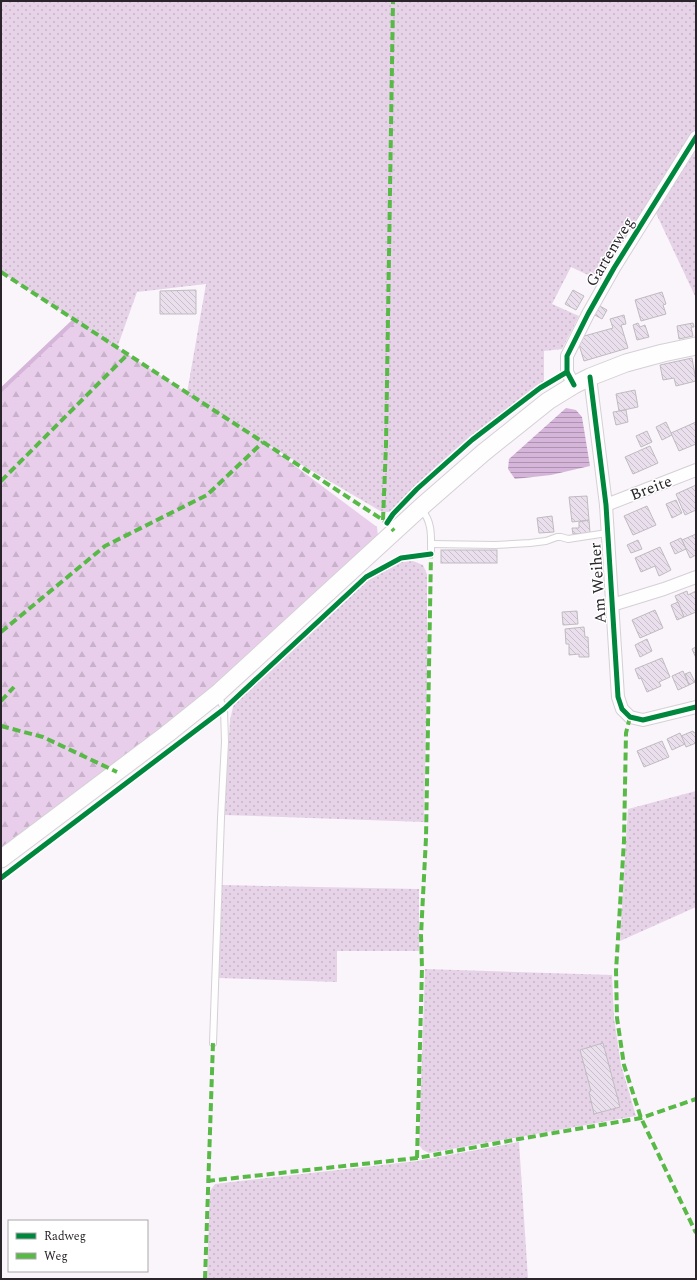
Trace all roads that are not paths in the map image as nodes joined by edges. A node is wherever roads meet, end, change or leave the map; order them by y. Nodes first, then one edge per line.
1 (696, 138) edge
2 (696, 346) edge
3 (590, 376) junction
4 (574, 385) junction
5 (696, 470) edge
6 (606, 505) junction
7 (420, 508) junction
8 (608, 533) junction
9 (431, 544) junction
10 (431, 554) dead end
11 (696, 577) edge
12 (612, 605) junction
13 (217, 694) junction
14 (696, 707) edge
15 (1, 859) edge
16 (213, 1043) dead end

1 - 4 street, Gartenweg
2 - 3 main road
3 - 4 main road
3 - 6 street, Am Weiher
4 - 7 main road
5 - 6 street, Breite
6 - 8 street, Am Weiher
7 - 9 lane
7 - 13 main road
8 - 9 lane
8 - 12 street, Am Weiher
9 - 10 lane
11 - 12 street
12 - 14 street, Am Weiher
13 - 15 main road
13 - 16 lane

